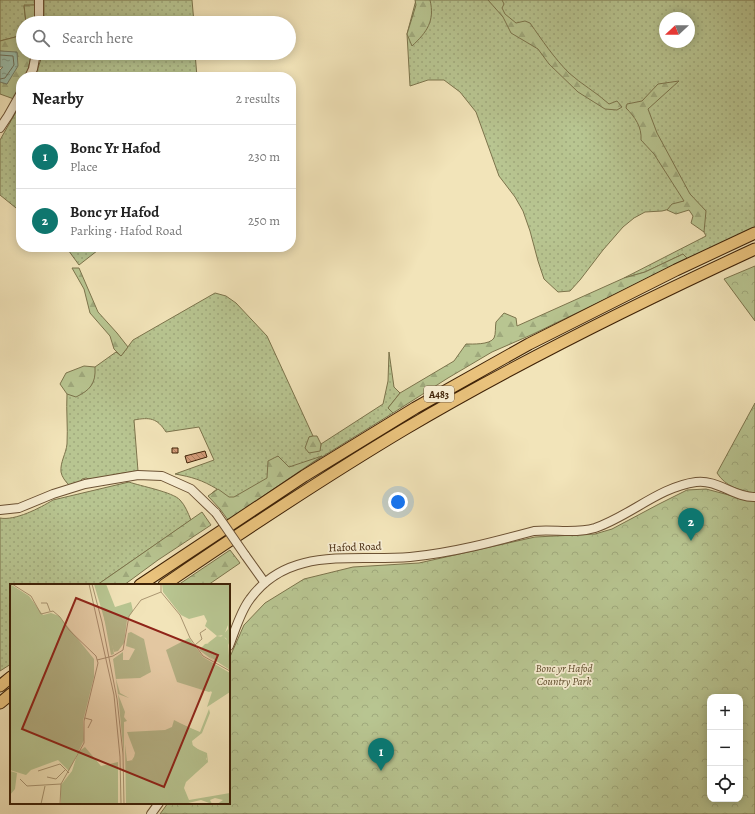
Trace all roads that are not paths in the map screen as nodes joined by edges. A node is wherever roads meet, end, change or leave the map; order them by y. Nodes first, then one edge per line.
1 (39, 0) edge
2 (39, 16) edge
3 (35, 60) edge
4 (32, 72) edge
5 (16, 102) edge
6 (0, 128) edge
7 (755, 234) edge
8 (755, 249) edge
9 (755, 497) edge
10 (0, 510) edge
11 (265, 583) junction
12 (142, 584) edge
13 (166, 584) edge
14 (230, 644) edge
15 (10, 678) edge
16 (0, 686) edge
17 (10, 695) edge
18 (0, 703) edge
19 (157, 804) edge
20 (151, 814) edge

1 - 2 street
3 - 4 street
5 - 6 street
7 - 12 highway, A483
8 - 13 highway, A483
9 - 11 street, Hafod Road
10 - 11 street, bridge
11 - 14 street, Hafod Road
15 - 16 highway
17 - 18 highway
19 - 20 street

